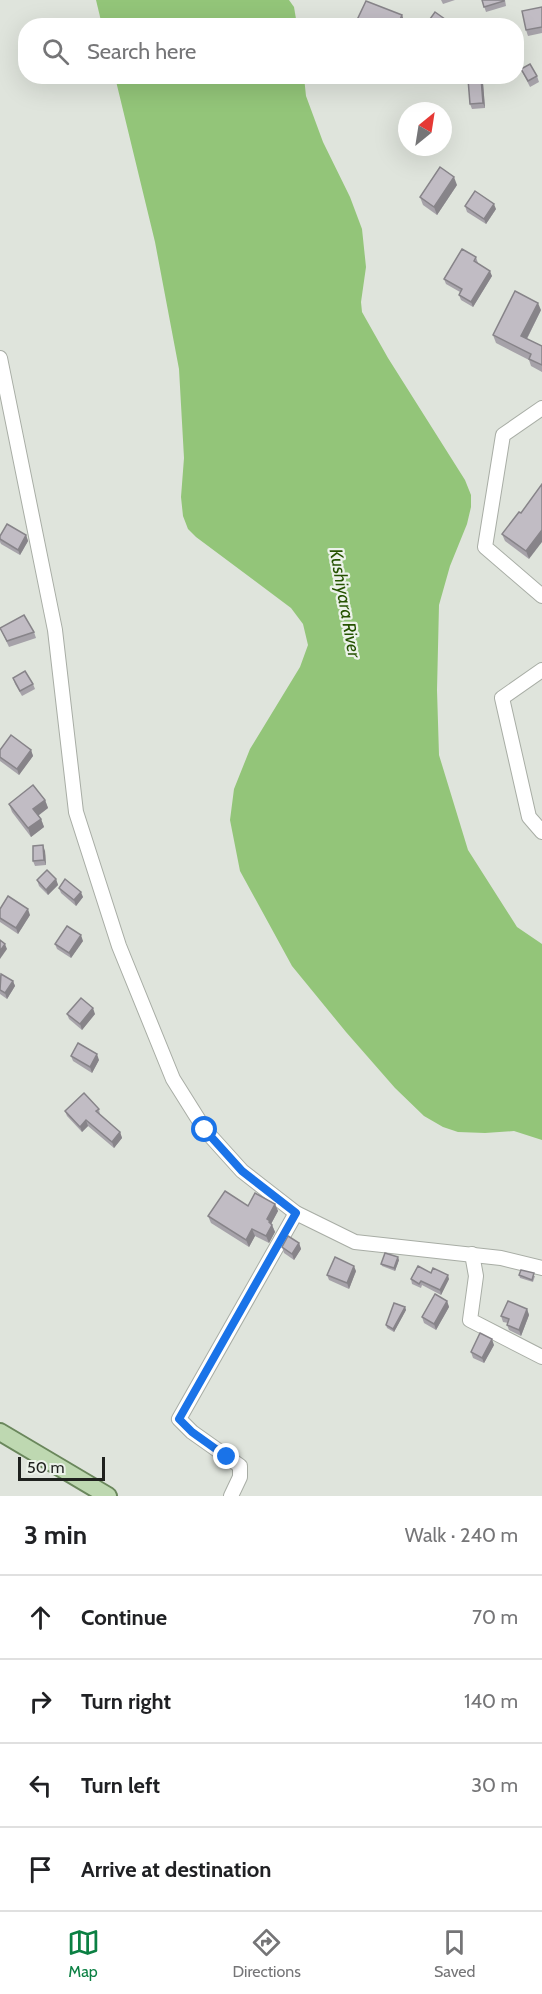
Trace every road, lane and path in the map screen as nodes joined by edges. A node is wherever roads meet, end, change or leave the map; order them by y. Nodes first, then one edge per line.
1 (0, 358) edge
2 (542, 408) edge
3 (542, 596) edge
4 (542, 670) edge
5 (542, 832) edge
6 (296, 1213) junction
7 (472, 1254) junction
8 (542, 1268) edge
9 (542, 1358) edge
10 (0, 1432) edge
11 (108, 1496) edge
12 (231, 1496) edge

1 - 6 street
2 - 3 street
4 - 5 street
6 - 7 street
6 - 12 street
7 - 8 street
7 - 9 street
10 - 11 main road

